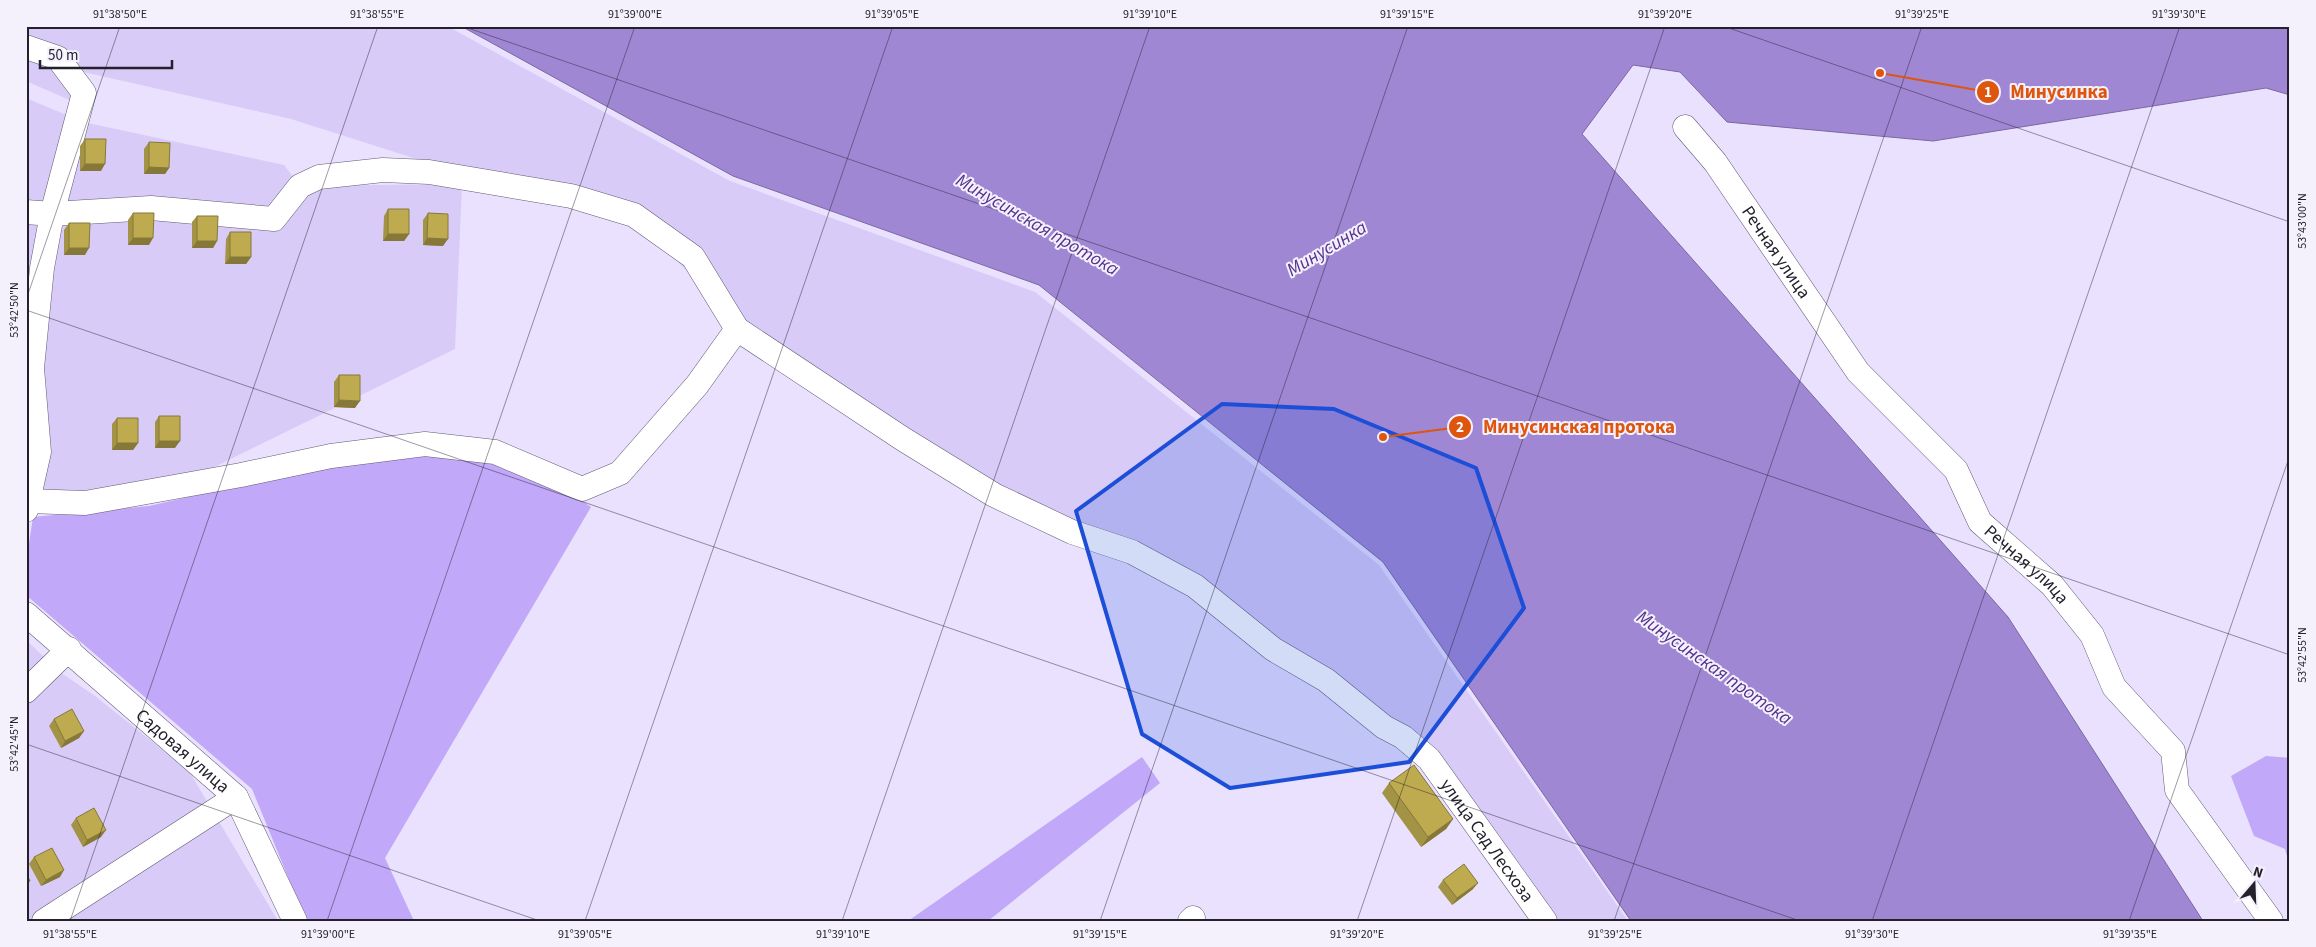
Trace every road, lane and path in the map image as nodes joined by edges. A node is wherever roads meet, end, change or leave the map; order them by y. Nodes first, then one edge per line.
1 (26, 47) edge
2 (1685, 127) dead end
3 (26, 212) edge
4 (52, 214) junction
5 (737, 329) junction
6 (27, 505) edge
7 (26, 614) edge
8 (69, 649) junction
9 (26, 691) edge
10 (236, 798) junction
11 (44, 921) edge
12 (295, 921) edge
13 (1545, 921) edge
14 (2271, 921) edge

1 - 4 street
2 - 14 street, Речная улица
3 - 4 street
4 - 5 street
4 - 6 street
5 - 6 street
5 - 13 street, улица Сад Лесхоза
7 - 8 street, Садовая улица
8 - 9 street
8 - 10 street, Садовая улица
10 - 11 street
10 - 12 street, Садовая улица

